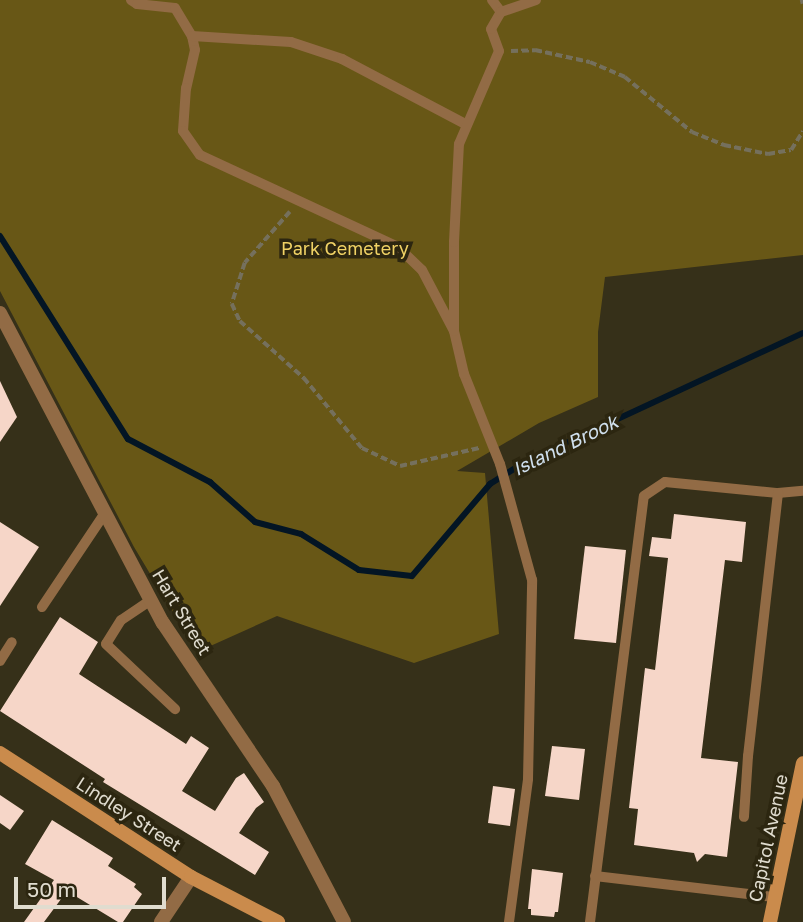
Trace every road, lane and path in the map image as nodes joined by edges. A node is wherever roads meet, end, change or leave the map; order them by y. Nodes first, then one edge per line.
1 (131, 0) edge
2 (492, 0) edge
3 (536, 0) edge
4 (177, 4) edge
5 (501, 12) junction
6 (192, 36) junction
7 (499, 51) junction
8 (467, 125) junction
9 (803, 131) edge
10 (301, 201) junction
11 (0, 313) edge
12 (454, 331) junction
13 (492, 444) junction
14 (803, 491) edge
15 (778, 493) junction
16 (105, 513) junction
17 (151, 600) junction
18 (42, 607) dead end
19 (12, 642) dead end
20 (0, 661) edge
21 (176, 709) dead end
22 (0, 753) edge
23 (803, 763) edge
24 (744, 817) dead end
25 (596, 876) junction
26 (191, 877) junction
27 (775, 897) junction
28 (161, 922) edge
29 (278, 922) edge
30 (344, 922) edge
31 (509, 922) edge
32 (590, 922) edge
33 (770, 922) edge

1 - 4 lane
2 - 5 lane
3 - 5 lane
4 - 6 lane
5 - 7 lane
6 - 8 lane
6 - 10 lane
7 - 8 lane
7 - 9 path
8 - 12 lane
10 - 12 lane
10 - 13 path
11 - 16 street, Hart Street
12 - 13 lane
13 - 31 lane
14 - 15 lane
15 - 24 lane
15 - 25 lane
16 - 17 street, Hart Street
16 - 18 lane
17 - 21 lane
17 - 30 street, Hart Street
19 - 20 lane
22 - 26 main road, Lindley Street
23 - 27 main road, Capitol Avenue
25 - 27 lane
25 - 32 lane
26 - 28 street
26 - 29 main road, Lindley Street
27 - 33 main road, Capitol Avenue

